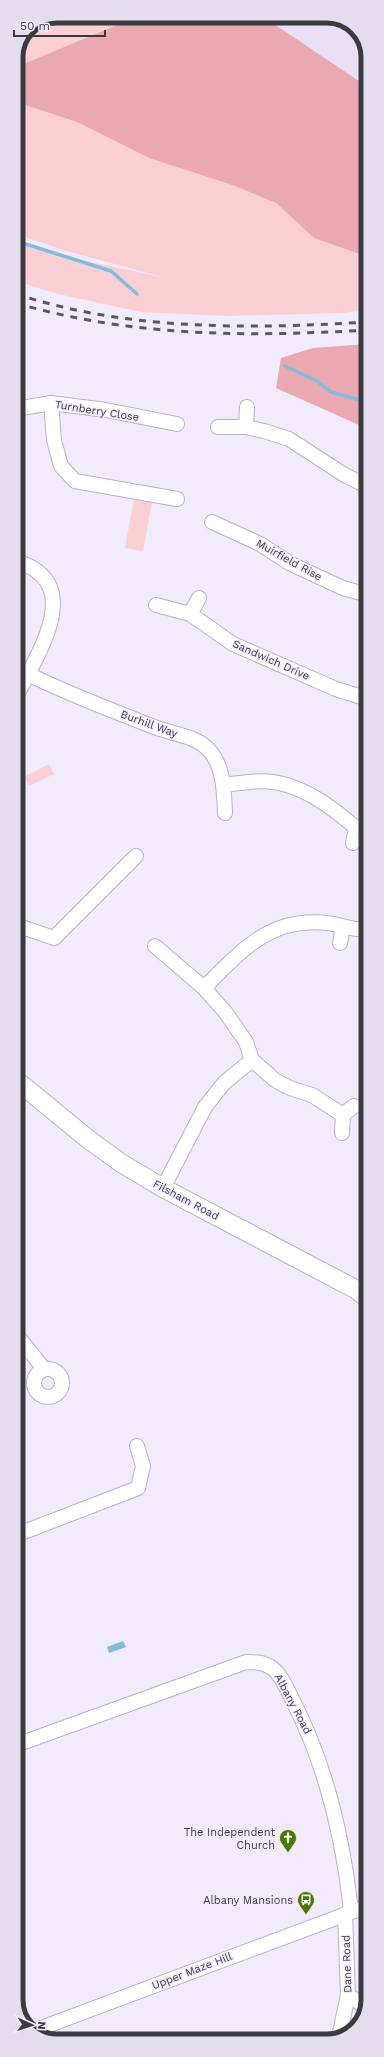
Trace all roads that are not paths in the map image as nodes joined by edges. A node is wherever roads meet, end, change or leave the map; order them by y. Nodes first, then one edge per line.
1 (51, 403) junction
2 (247, 407) dead end
3 (23, 408) edge
4 (177, 424) dead end
5 (218, 427) dead end
6 (246, 427) junction
7 (361, 483) edge
8 (177, 499) dead end
9 (212, 522) dead end
10 (23, 563) edge
11 (361, 593) edge
12 (199, 598) dead end
13 (156, 605) dead end
14 (190, 614) junction
15 (28, 674) junction
16 (23, 684) edge
17 (361, 697) edge
18 (223, 785) junction
19 (225, 813) dead end
20 (361, 825) edge
21 (361, 828) edge
22 (353, 843) dead end
23 (136, 856) dead end
24 (343, 927) junction
25 (23, 928) edge
26 (357, 929) dead end
27 (340, 943) dead end
28 (155, 946) dead end
29 (204, 988) junction
30 (252, 1060) junction
31 (23, 1086) edge
32 (342, 1133) dead end
33 (163, 1188) junction
34 (361, 1293) edge
35 (23, 1343) edge
36 (44, 1369) dead end
37 (137, 1446) dead end
38 (23, 1532) edge
39 (23, 1742) edge
40 (361, 1908) edge
41 (348, 1913) junction
42 (348, 1995) junction
43 (361, 2003) edge
44 (39, 2029) edge
45 (340, 2032) edge

1 - 3 street, Turnberry Close
1 - 4 street, Turnberry Close
1 - 8 street
2 - 6 street
5 - 6 street
6 - 7 street
9 - 11 street, Muirfield Rise
10 - 15 street
12 - 14 street
13 - 14 street, Sandwich Drive
14 - 17 street, Sandwich Drive
15 - 16 street
15 - 18 street, Burhill Way
18 - 19 street, Burhill Way
18 - 20 street
21 - 22 street
23 - 25 street
24 - 26 street
24 - 27 street
24 - 29 street
28 - 29 street
29 - 30 street
30 - 32 street
30 - 33 street
31 - 33 street, Filsham Road
33 - 34 street, Filsham Road
35 - 36 street
37 - 38 street
39 - 41 street, Albany Road
40 - 41 street, Upper Maze Hill
41 - 42 street, Dane Road
41 - 44 street, Upper Maze Hill
42 - 43 street
42 - 45 street, Dane Road

